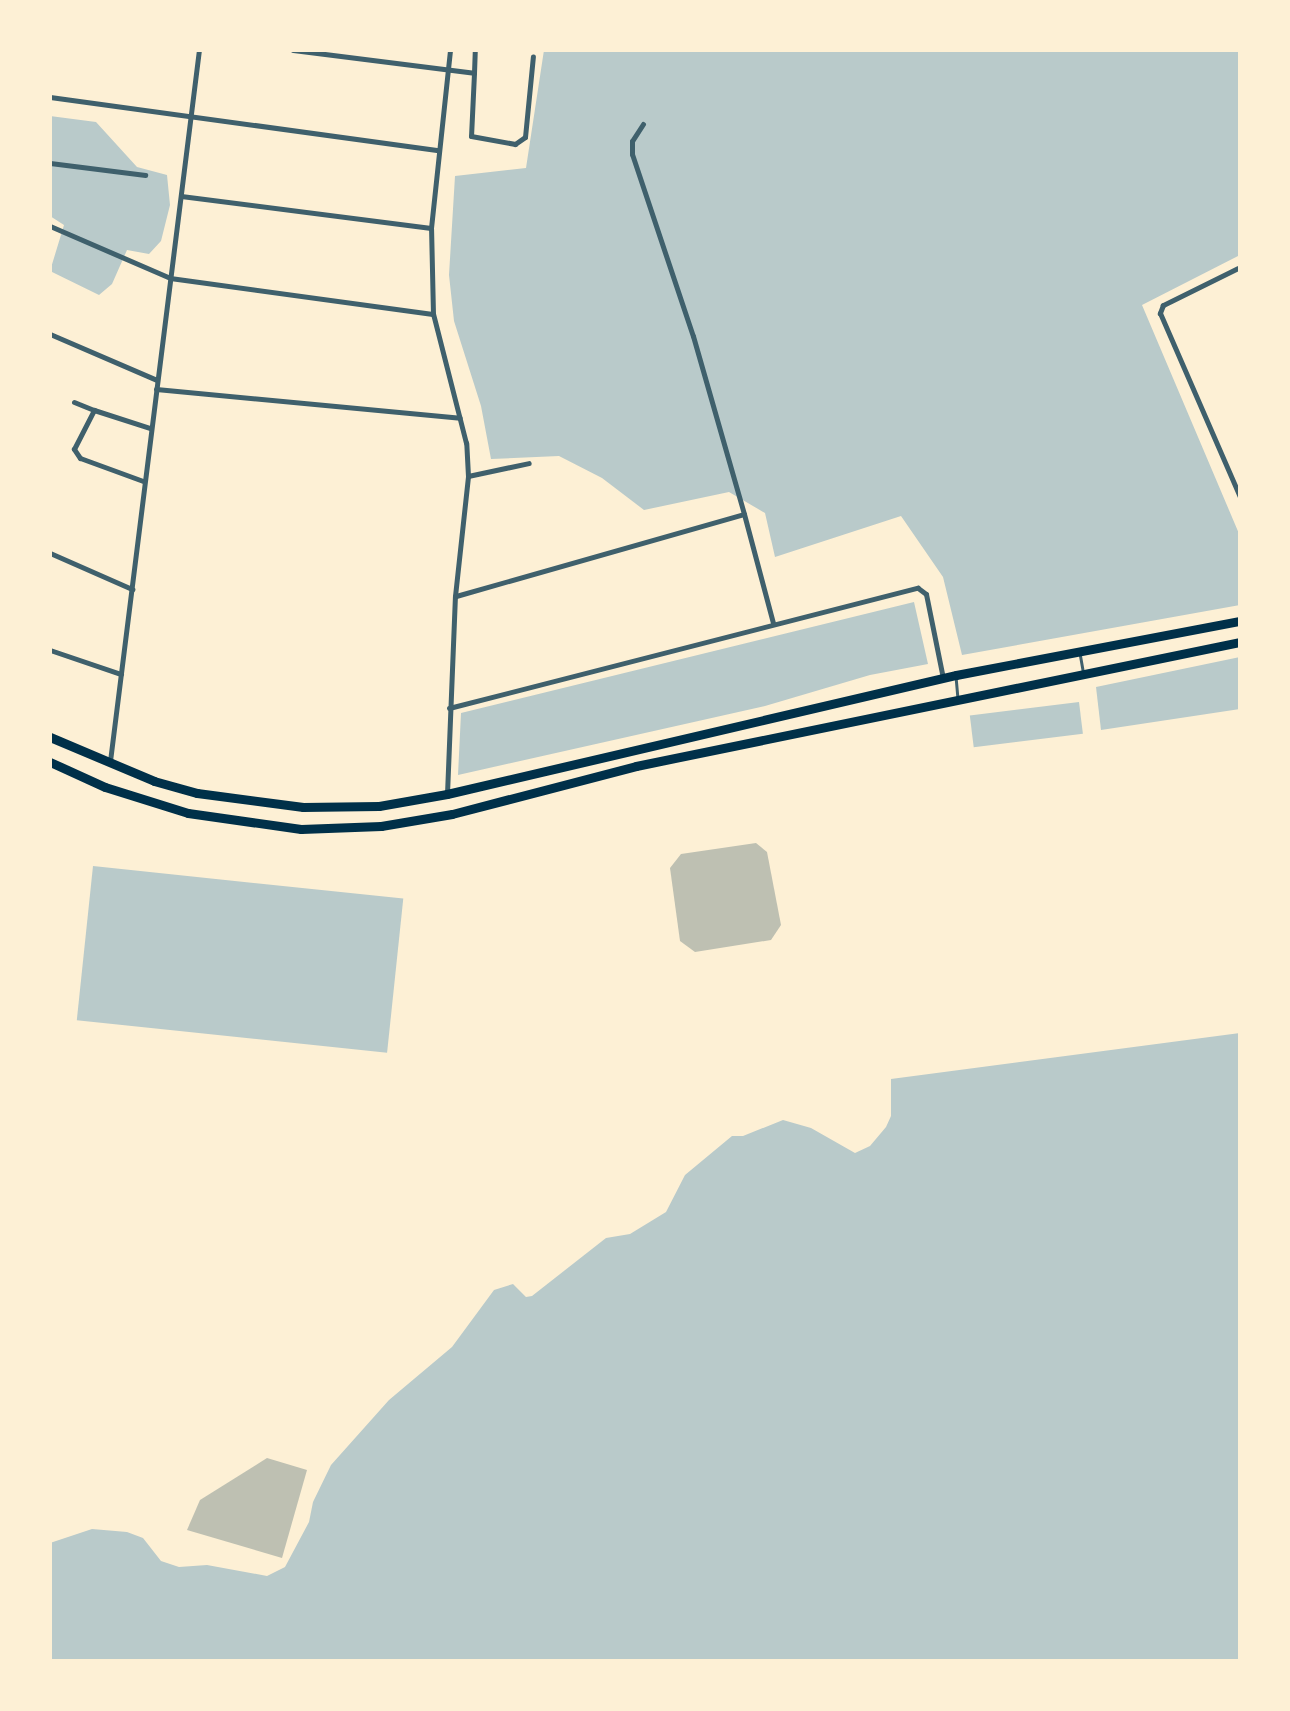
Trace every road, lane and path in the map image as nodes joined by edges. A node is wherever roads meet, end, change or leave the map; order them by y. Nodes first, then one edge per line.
1 (199, 50) edge
2 (293, 50) edge
3 (450, 50) edge
4 (475, 50) edge
5 (533, 56) dead end
6 (447, 72) junction
7 (474, 74) junction
8 (50, 97) edge
9 (191, 116) junction
10 (643, 124) dead end
11 (440, 150) junction
12 (50, 163) edge
13 (145, 175) dead end
14 (181, 196) junction
15 (50, 226) edge
16 (432, 228) junction
17 (1239, 269) edge
18 (170, 278) junction
19 (434, 314) junction
20 (50, 334) edge
21 (158, 380) junction
22 (156, 390) junction
23 (74, 402) dead end
24 (94, 410) junction
25 (460, 418) junction
26 (150, 429) junction
27 (530, 463) dead end
28 (468, 476) junction
29 (143, 481) junction
30 (1240, 497) edge
31 (744, 514) junction
32 (50, 553) edge
33 (132, 589) junction
34 (455, 596) junction
35 (1240, 622) edge
36 (773, 623) junction
37 (1240, 642) edge
38 (50, 650) edge
39 (1080, 652) junction
40 (121, 674) junction
41 (956, 675) junction
42 (1083, 675) junction
43 (943, 678) junction
44 (958, 700) junction
45 (450, 708) junction
46 (806, 709) junction
47 (809, 729) junction
48 (50, 737) edge
49 (659, 745) junction
50 (591, 758) junction
51 (662, 760) junction
52 (50, 762) edge
53 (110, 762) junction
54 (592, 778) junction
55 (447, 794) junction

1 - 9 street
2 - 6 street
3 - 6 street
4 - 7 street
5 - 7 street
6 - 7 street
6 - 11 street
8 - 9 street
9 - 11 street
9 - 14 street
10 - 31 street
11 - 16 street
12 - 13 street
14 - 16 street
14 - 18 street
15 - 18 street
16 - 19 street
17 - 30 street
18 - 19 street
18 - 21 street
19 - 25 street
20 - 21 street
21 - 22 street
22 - 25 street
22 - 26 street
23 - 24 street
24 - 26 street
24 - 29 street
25 - 28 street
26 - 29 street
27 - 28 street
28 - 34 street
29 - 33 street
31 - 34 street
31 - 36 street
32 - 33 street
33 - 40 street
34 - 45 street
35 - 39 highway
36 - 43 street
36 - 45 street
37 - 42 highway
38 - 40 street
39 - 41 highway
39 - 42 lane
40 - 53 street
41 - 43 highway
41 - 44 lane
42 - 44 highway
43 - 46 highway
44 - 47 highway
45 - 55 street
46 - 47 lane
46 - 49 highway
47 - 51 highway
48 - 53 highway
49 - 50 highway
49 - 51 highway
50 - 54 lane
50 - 55 highway
51 - 54 highway
52 - 54 highway
53 - 55 highway

